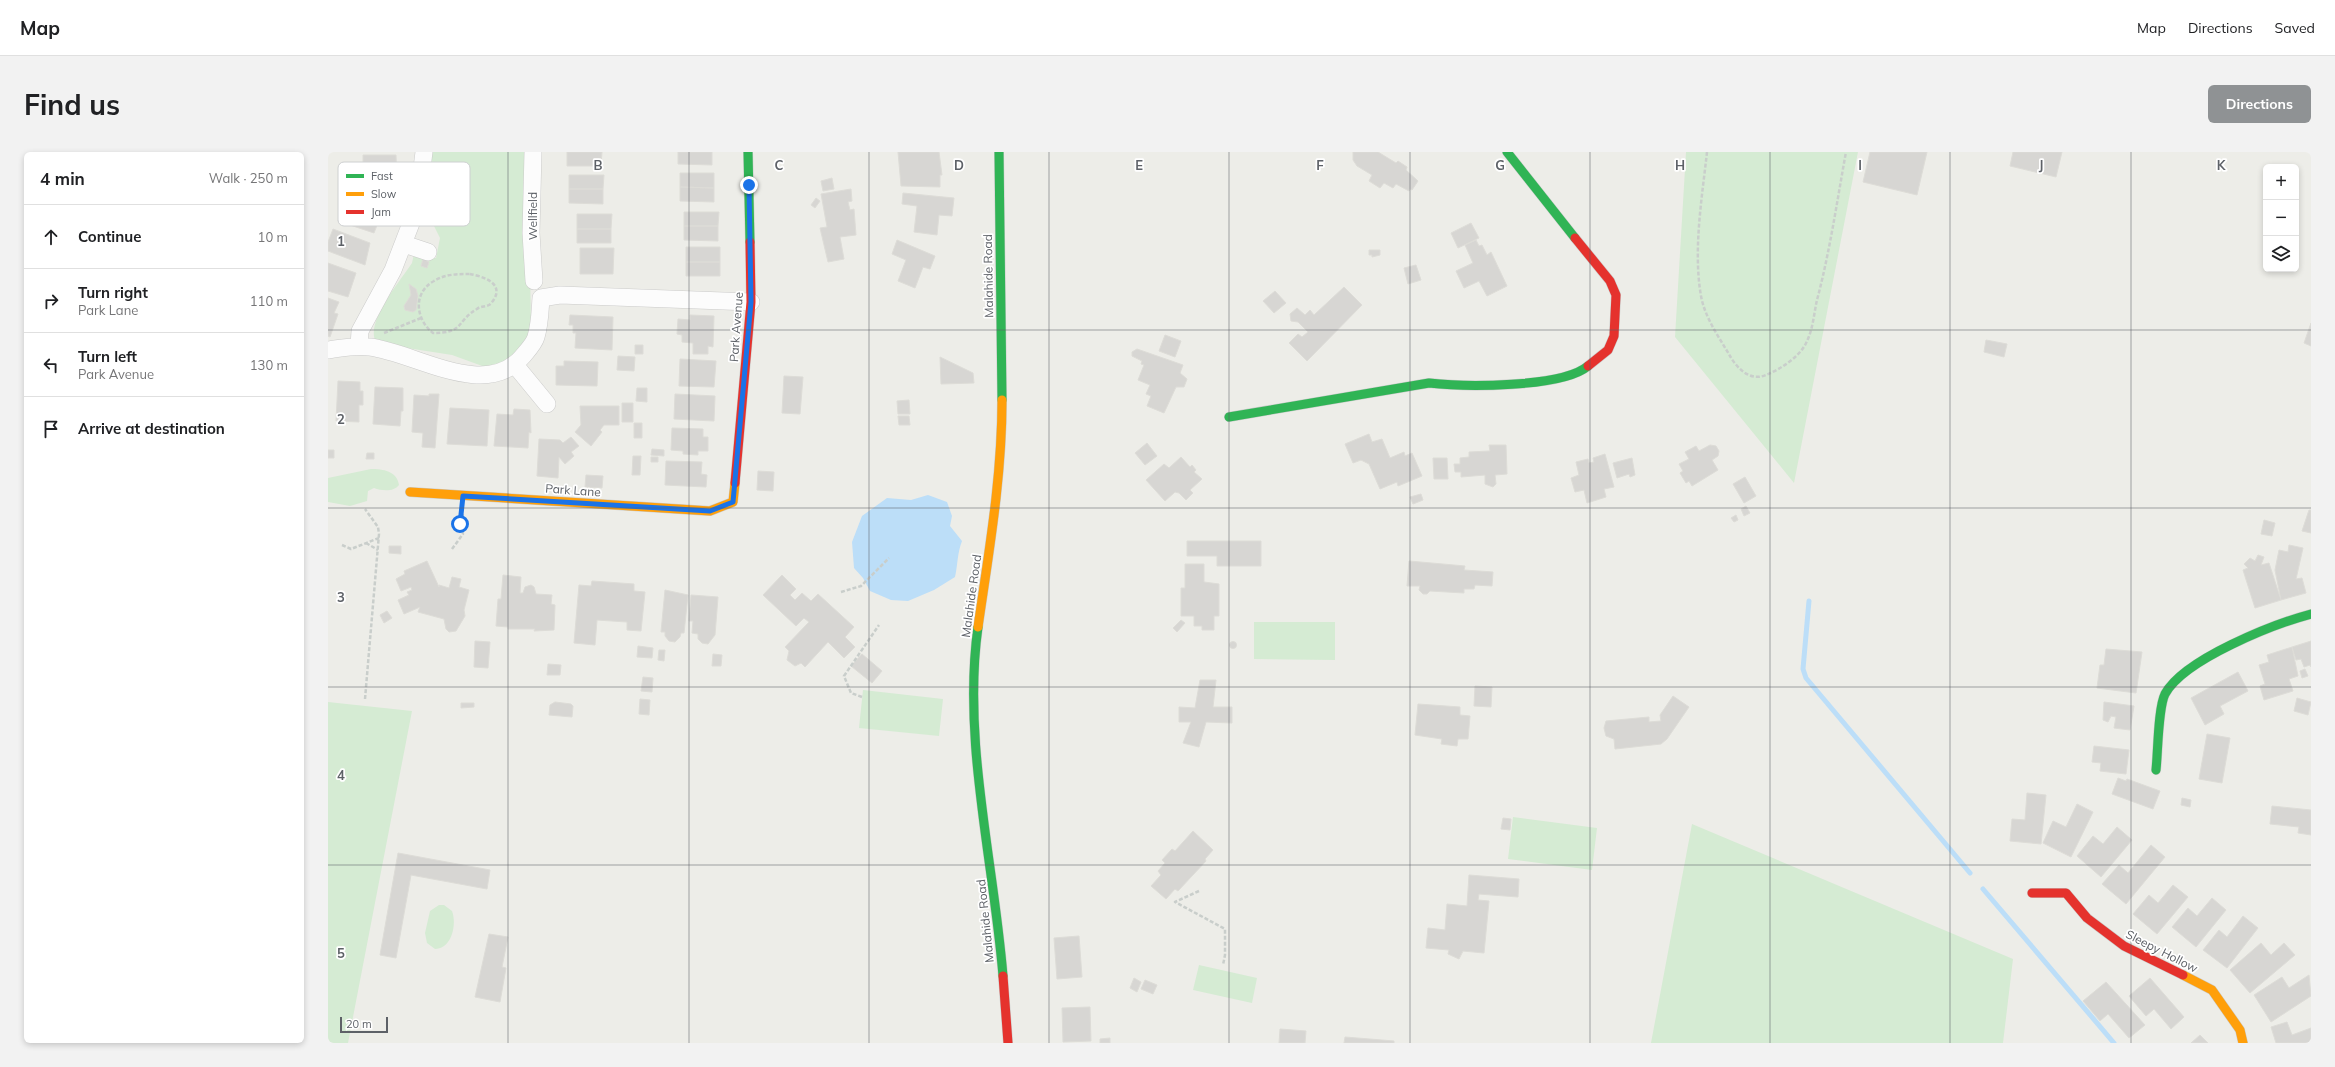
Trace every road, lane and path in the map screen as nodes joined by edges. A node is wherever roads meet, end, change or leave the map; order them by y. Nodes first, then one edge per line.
1 (424, 152) edge
2 (533, 152) edge
3 (748, 152) edge
4 (999, 152) edge
5 (1507, 152) edge
6 (1707, 152) edge
7 (1846, 152) edge
8 (423, 162) edge
9 (410, 226) edge
10 (404, 244) junction
11 (428, 252) dead end
12 (534, 281) dead end
13 (751, 302) junction
14 (421, 318) junction
15 (404, 326) dead end
16 (359, 346) junction
17 (328, 350) edge
18 (515, 365) junction
19 (547, 404) dead end
20 (1229, 417) dead end
21 (410, 492) dead end
22 (463, 496) junction
23 (733, 502) joint
24 (365, 509) dead end
25 (379, 538) junction
26 (366, 543) junction
27 (342, 545) dead end
28 (452, 549) dead end
29 (378, 550) junction
30 (889, 558) dead end
31 (841, 592) dead end
32 (2311, 614) edge
33 (879, 624) dead end
34 (862, 697) dead end
35 (364, 699) dead end
36 (2156, 770) dead end
37 (1199, 891) dead end
38 (2032, 893) dead end
39 (1223, 965) dead end
40 (1008, 1043) edge
41 (2243, 1043) edge

1 - 8 street
2 - 12 street, Wellfield
3 - 13 street, Park Avenue
4 - 40 street, Malahide Road
5 - 20 street
6 - 7 path
9 - 10 street
10 - 11 street
10 - 16 street
13 - 18 street
13 - 23 street, Park Avenue
14 - 14 path
14 - 15 path
16 - 17 street
16 - 18 street
18 - 19 street
21 - 22 street, Park Lane
22 - 23 street, Park Lane
22 - 28 path
24 - 25 path
25 - 26 path
25 - 29 path
26 - 27 path
26 - 29 path
29 - 35 path
30 - 31 path
32 - 36 street
33 - 34 path
37 - 39 path
38 - 41 street, Sleepy Hollow

